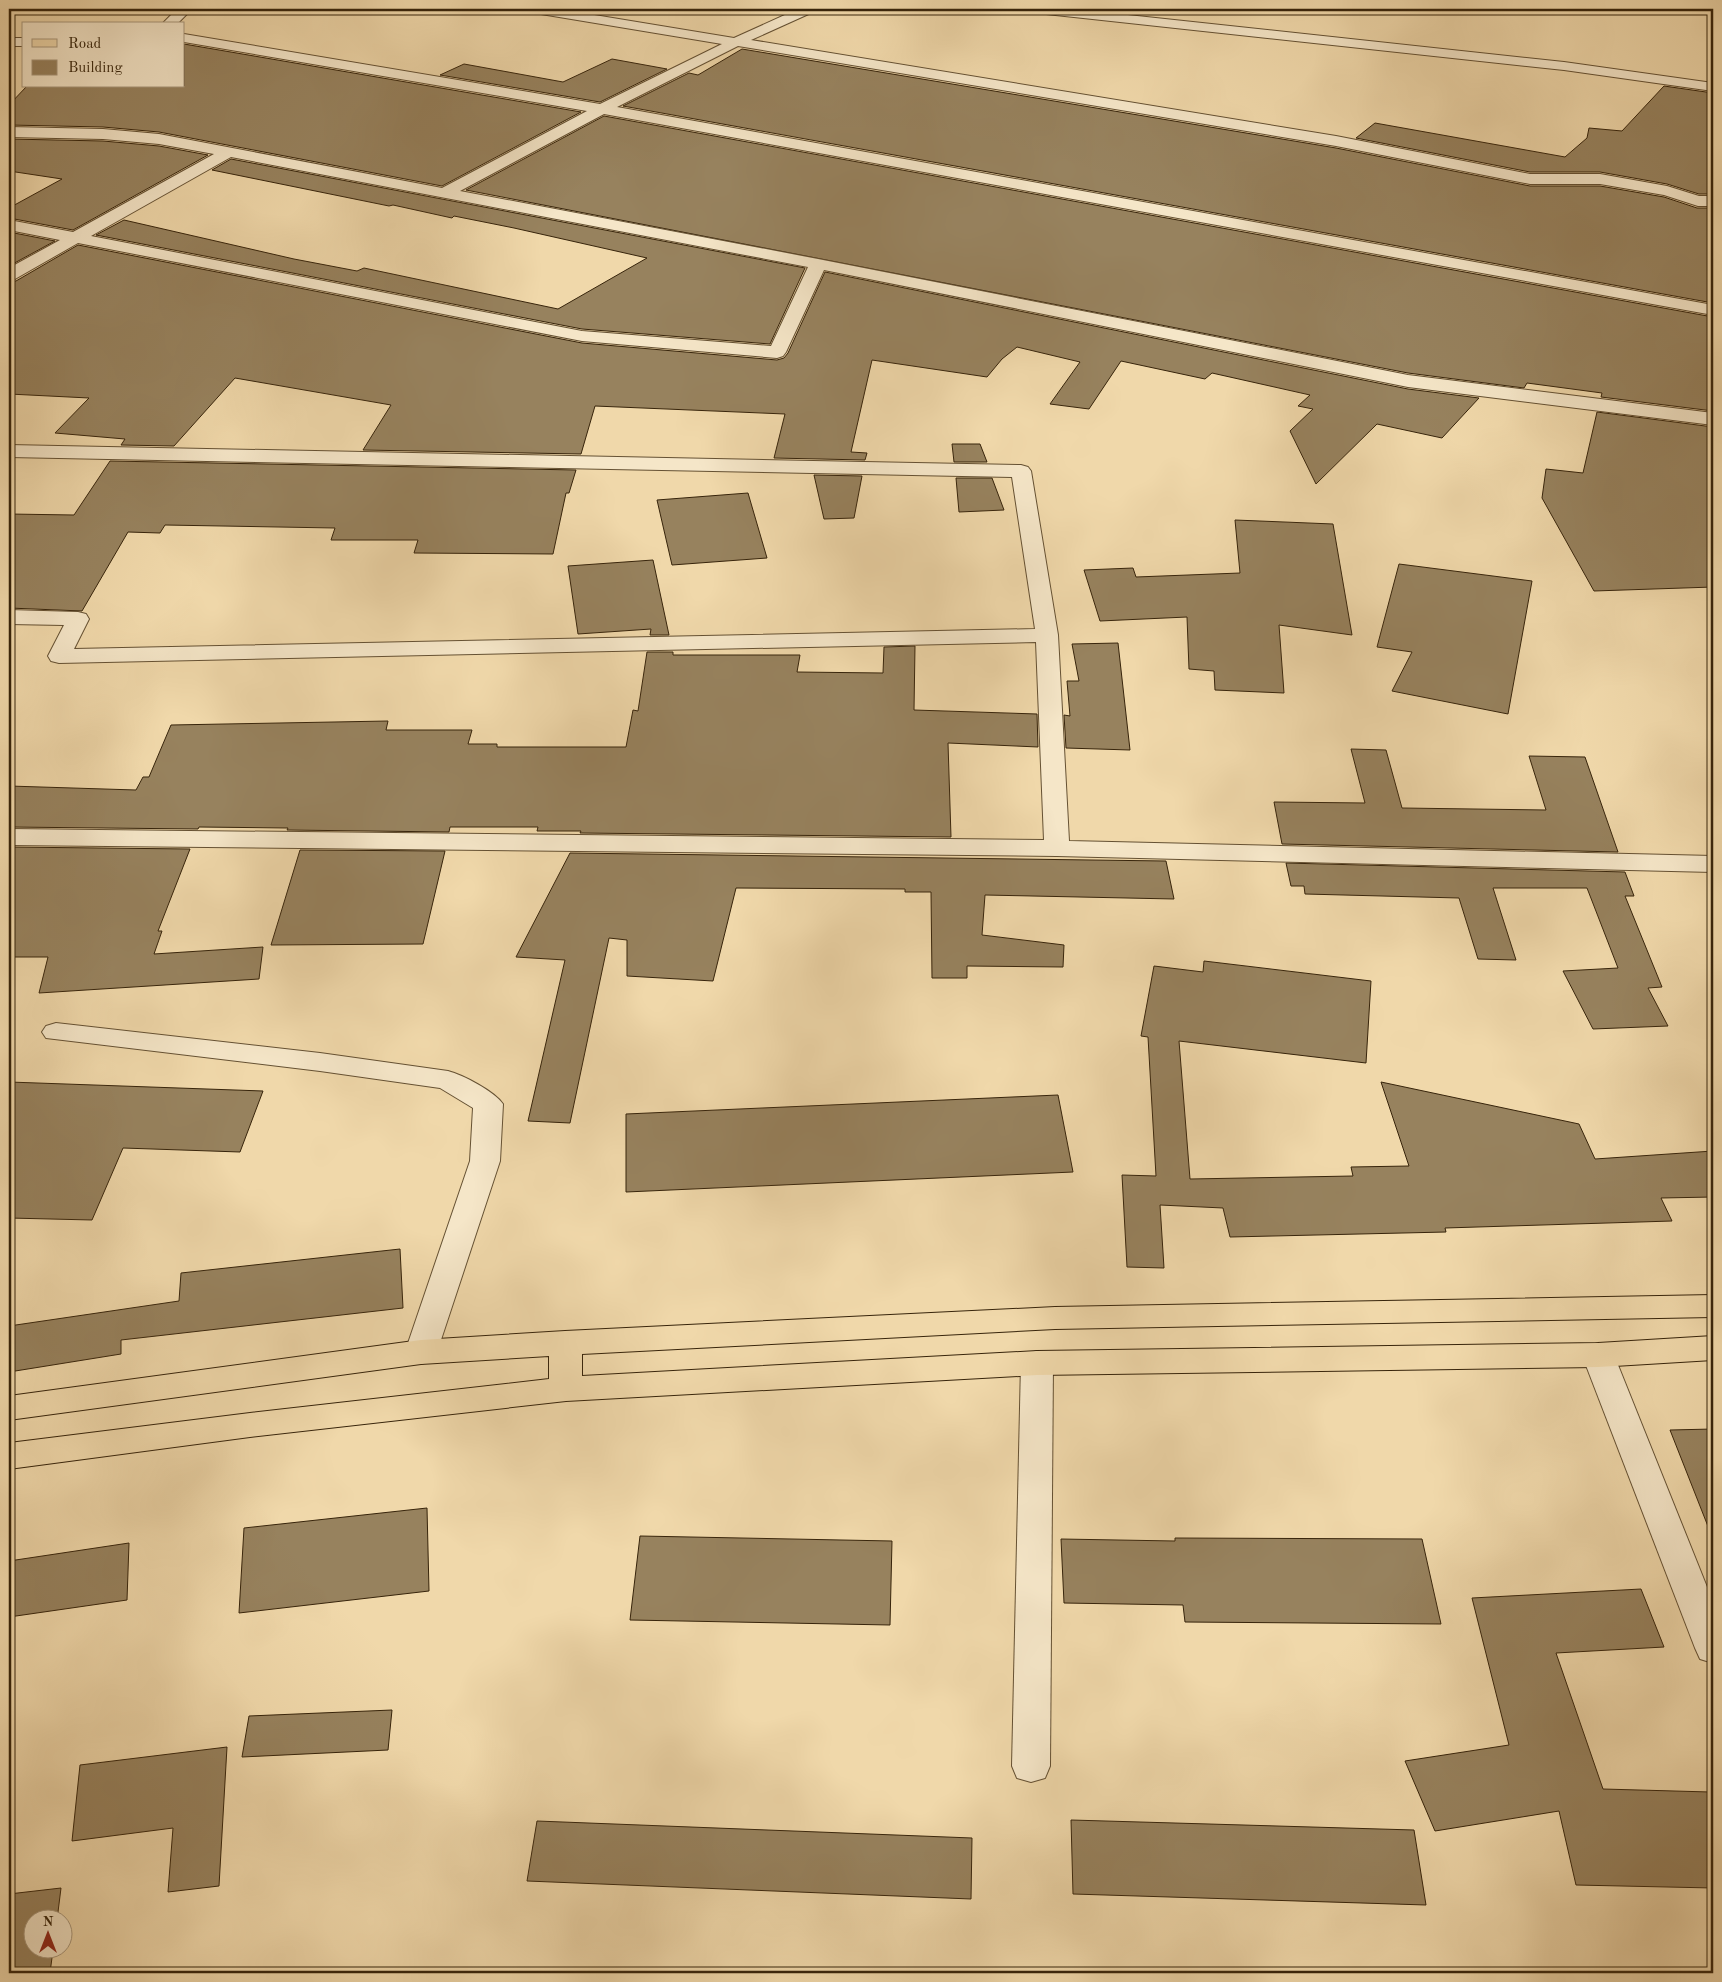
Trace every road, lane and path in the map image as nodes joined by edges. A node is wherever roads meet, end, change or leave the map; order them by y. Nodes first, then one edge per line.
1 (185, 9) edge
2 (535, 9) edge
3 (808, 9) edge
4 (1037, 9) edge
5 (1066, 10) edge
6 (171, 22) edge
7 (185, 38) edge
8 (9, 42) edge
9 (22, 42) edge
10 (736, 42) junction
11 (1713, 87) edge
12 (602, 109) junction
13 (9, 132) edge
14 (229, 152) junction
15 (443, 194) junction
16 (1713, 201) edge
17 (9, 225) edge
18 (75, 237) junction
19 (818, 264) junction
20 (9, 275) edge
21 (1713, 310) edge
22 (1713, 419) edge
23 (9, 452) edge
24 (9, 617) edge
25 (1048, 635) junction
26 (9, 836) edge
27 (1057, 848) junction
28 (1713, 864) edge
29 (56, 1032) dead end
30 (1713, 1306) edge
31 (565, 1342) junction
32 (1713, 1348) edge
33 (421, 1352) junction
34 (1598, 1355) junction
35 (1037, 1363) junction
36 (566, 1390) junction
37 (9, 1408) edge
38 (9, 1456) edge
39 (1713, 1648) edge
40 (1031, 1766) dead end

1 - 6 street
2 - 10 street
3 - 10 street
4 - 5 street
5 - 11 street
7 - 12 street
8 - 9 street
10 - 12 street
10 - 16 street
12 - 15 street
12 - 21 street
13 - 14 street
14 - 15 street
14 - 18 street
15 - 19 street
17 - 18 street
18 - 19 street
18 - 20 street
19 - 22 street
23 - 25 street
24 - 25 street
25 - 27 street
26 - 27 street
27 - 28 street
29 - 33 street
30 - 31 main road
31 - 33 main road
31 - 36 main road
32 - 34 main road
33 - 37 main road
34 - 35 main road
34 - 39 street
35 - 36 main road
35 - 40 street
36 - 38 main road

